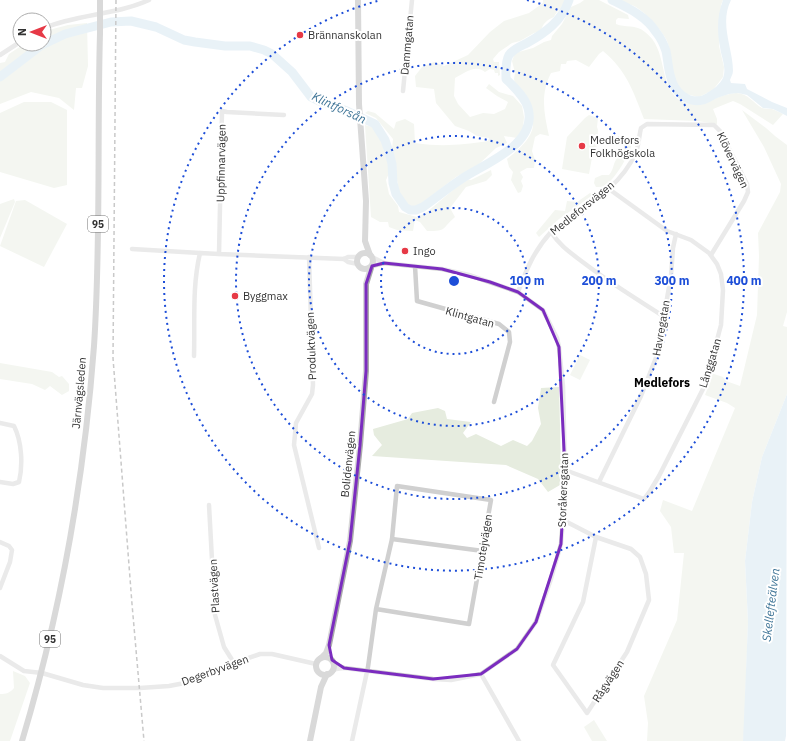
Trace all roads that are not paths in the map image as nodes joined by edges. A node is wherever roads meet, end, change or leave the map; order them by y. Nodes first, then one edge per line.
1 (100, 0) edge
2 (149, 0) edge
3 (358, 0) edge
4 (412, 0) edge
5 (52, 25) edge
6 (12, 47) edge
7 (0, 55) edge
8 (403, 91) dead end
9 (284, 115) dead end
10 (645, 124) joint
11 (609, 189) junction
12 (551, 232) junction
13 (676, 234) junction
14 (365, 241) junction
15 (132, 249) dead end
16 (200, 253) junction
17 (219, 254) junction
18 (711, 255) junction
19 (359, 256) junction
20 (371, 256) junction
21 (308, 257) junction
22 (344, 259) junction
23 (384, 263) junction
24 (359, 266) junction
25 (415, 266) junction
26 (372, 267) junction
27 (366, 284) junction
28 (518, 292) junction
29 (663, 316) junction
30 (194, 356) dead end
31 (494, 402) dead end
32 (0, 423) edge
33 (565, 470) junction
34 (0, 482) edge
35 (599, 482) junction
36 (209, 506) dead end
37 (564, 520) junction
38 (596, 537) junction
39 (392, 539) junction
40 (0, 542) edge
41 (319, 548) dead end
42 (483, 551) junction
43 (0, 588) edge
44 (376, 609) junction
45 (329, 645) junction
46 (0, 656) edge
47 (322, 658) junction
48 (332, 662) junction
49 (234, 663) junction
50 (316, 664) junction
51 (344, 668) junction
52 (367, 671) junction
53 (319, 672) junction
54 (42, 673) junction
55 (329, 673) junction
56 (481, 674) junction
57 (321, 687) junction
58 (22, 741) edge
59 (310, 741) edge
60 (352, 741) edge
61 (519, 741) edge

1 - 54 main road, Järnvägsleden / 95, bridge
2 - 5 street
3 - 14 main road, Bolidenvägen
4 - 8 street, Dammgatan
6 - 7 street
9 - 17 street, Uppfinnarvägen
10 - 11 street, Medleforsvägen
10 - 18 street, Klövervägen
11 - 12 street, Medleforsvägen
11 - 13 street, Långgatan
12 - 28 street, Medleforsvägen
12 - 29 street
13 - 18 street, Långgatan
13 - 29 street, Havregatan
14 - 19 main road, Bolidenvägen
14 - 20 main road, Bolidenvägen
15 - 16 street
16 - 17 street
16 - 30 street
17 - 21 street
18 - 35 street, Långgatan
19 - 20 main road
19 - 22 street
19 - 24 main road, Bolidenvägen
20 - 23 street, Storåkersgatan
20 - 26 main road, Bolidenvägen
21 - 22 street
21 - 41 street, Produktvägen
22 - 24 street
23 - 25 street, Storåkersgatan
23 - 26 street, Storåkersgatan
24 - 26 main road
24 - 27 main road, Bolidenvägen
25 - 28 street, Storåkersgatan
25 - 31 street, Klintgatan
26 - 27 main road, Bolidenvägen
27 - 45 main road, Bolidenvägen
28 - 33 street, Storåkersgatan
29 - 35 street, Havregatan
32 - 34 street
33 - 35 street, Långgatan
33 - 37 street, Storåkersgatan
36 - 49 street, Plastvägen
37 - 38 street, Rågvägen
37 - 56 street, Storåkersgatan
38 - 38 street, Rågvägen
39 - 42 street
39 - 42 street, Timotejvägen
39 - 44 street, Timotejvägen
40 - 43 street
42 - 44 street, Timotejvägen
44 - 52 street, Timotejvägen
45 - 47 main road, Bolidenvägen
45 - 48 main road, Bolidenvägen
46 - 54 street, Degerbyvägen
47 - 48 main road
47 - 50 main road
48 - 51 street, Storåkersgatan
48 - 55 main road
49 - 50 street, Degerbyvägen
49 - 54 street, Degerbyvägen
50 - 53 main road
51 - 52 street, Storåkersgatan
51 - 55 street, Storåkersgatan
52 - 56 street, Storåkersgatan
52 - 60 street, Timotejvägen
53 - 55 main road
53 - 57 main road
54 - 58 main road, Järnvägsleden / 95
55 - 57 main road
56 - 61 street
57 - 59 main road

